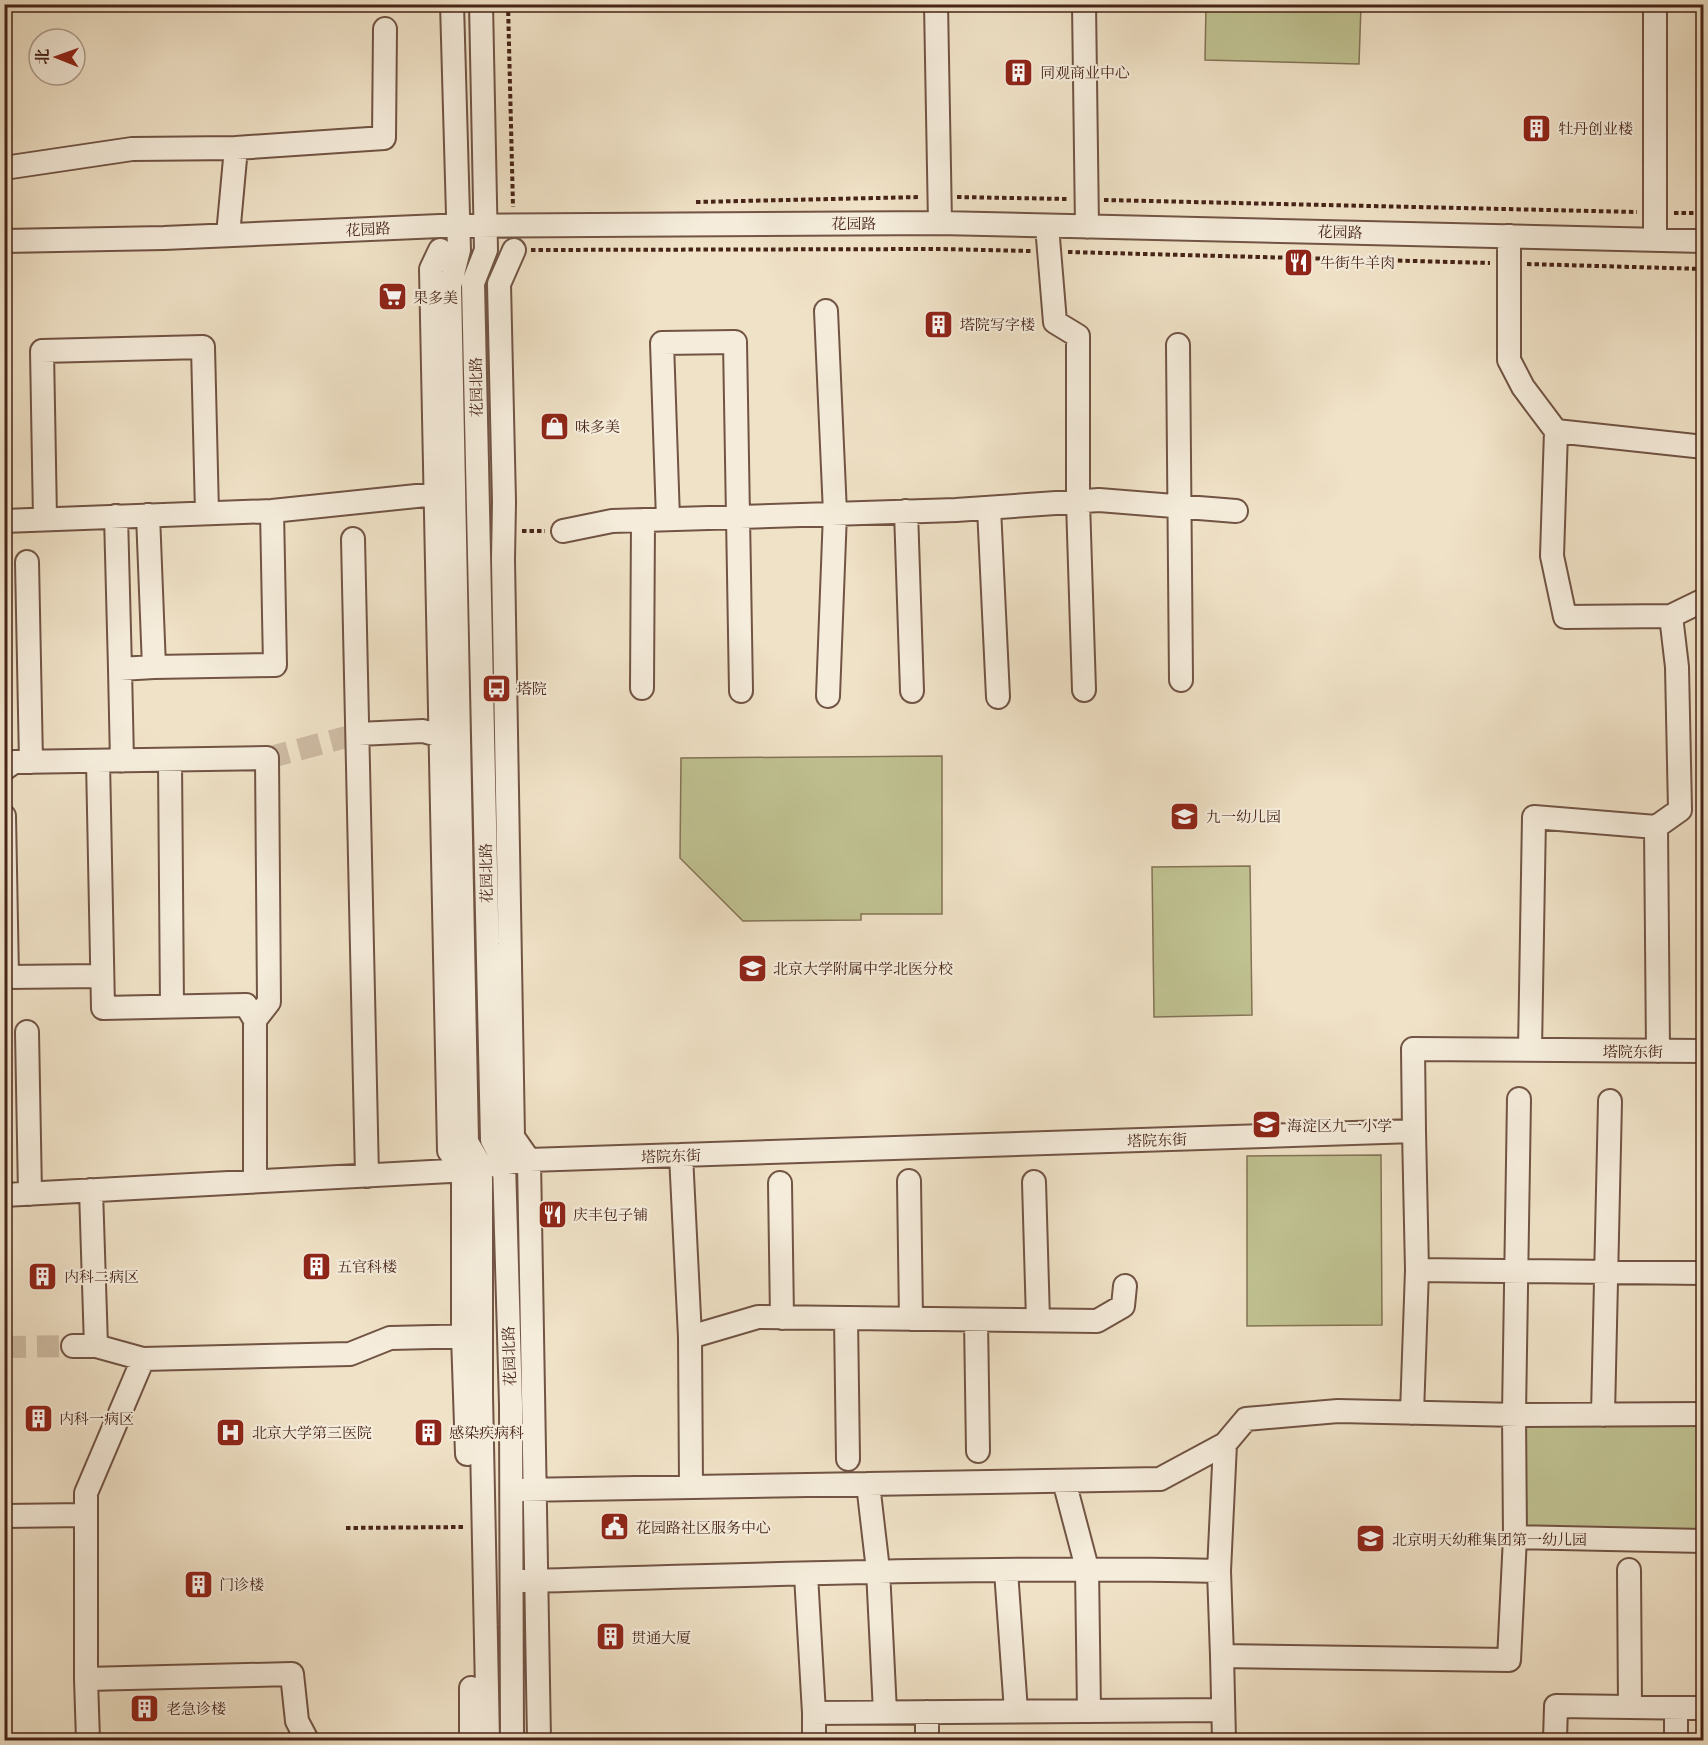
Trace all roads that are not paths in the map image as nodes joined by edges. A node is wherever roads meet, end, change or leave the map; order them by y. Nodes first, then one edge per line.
1 (452, 4) edge
2 (481, 4) edge
3 (936, 4) edge
4 (1084, 4) edge
5 (1655, 4) edge
6 (385, 29) dead end
7 (236, 148) junction
8 (4, 168) edge
9 (940, 223) junction
10 (458, 225) junction
11 (485, 226) junction
12 (1047, 226) junction
13 (1087, 227) junction
14 (228, 235) junction
15 (1509, 236) junction
16 (1655, 240) junction
17 (4, 241) edge
18 (1704, 241) edge
19 (440, 250) dead end
20 (514, 250) dead end
21 (826, 311) dead end
22 (1178, 345) dead end
23 (1556, 431) junction
24 (1704, 447) edge
25 (445, 497) junction
26 (1078, 502) junction
27 (1180, 507) junction
28 (989, 508) junction
29 (272, 511) junction
30 (906, 511) junction
31 (1236, 511) dead end
32 (207, 513) junction
33 (835, 513) junction
34 (148, 515) junction
35 (116, 516) junction
36 (739, 517) junction
37 (45, 519) junction
38 (668, 519) junction
39 (643, 520) junction
40 (4, 521) edge
41 (563, 531) dead end
42 (353, 539) dead end
43 (27, 562) dead end
44 (1704, 600) edge
45 (1671, 616) junction
46 (153, 668) junction
47 (120, 669) junction
48 (1181, 680) dead end
49 (642, 688) dead end
50 (1084, 690) dead end
51 (741, 691) dead end
52 (912, 691) dead end
53 (828, 696) dead end
54 (998, 698) dead end
55 (358, 734) junction
56 (450, 735) junction
57 (98, 761) junction
58 (122, 761) junction
59 (170, 761) junction
60 (31, 762) junction
61 (4, 769) edge
62 (4, 816) edge
63 (1656, 827) junction
64 (102, 976) junction
65 (172, 1006) junction
66 (255, 1020) junction
67 (27, 1032) dead end
68 (1530, 1050) junction
69 (1658, 1051) junction
70 (1704, 1051) edge
71 (1519, 1099) dead end
72 (1611, 1101) dead end
73 (1414, 1131) junction
74 (681, 1155) junction
75 (529, 1160) junction
76 (504, 1163) junction
77 (471, 1168) junction
78 (367, 1176) junction
79 (255, 1180) junction
80 (909, 1181) dead end
81 (1034, 1182) dead end
82 (780, 1183) dead end
83 (91, 1190) junction
84 (30, 1194) junction
85 (4, 1195) edge
86 (1417, 1270) junction
87 (1516, 1271) junction
88 (1606, 1272) junction
89 (1704, 1273) edge
90 (1125, 1286) dead end
91 (782, 1318) junction
92 (846, 1318) junction
93 (911, 1319) junction
94 (976, 1320) junction
95 (1038, 1320) junction
96 (472, 1336) junction
97 (690, 1337) junction
98 (73, 1346) tunnel mouth
99 (96, 1346) junction
100 (143, 1359) junction
101 (1412, 1413) junction
102 (1514, 1414) junction
103 (1603, 1414) junction
104 (1704, 1414) edge
105 (1225, 1444) junction
106 (978, 1451) dead end
107 (848, 1459) dead end
108 (1064, 1480) junction
109 (868, 1484) junction
110 (691, 1486) junction
111 (534, 1490) junction
112 (510, 1491) junction
113 (87, 1515) junction
114 (4, 1516) edge
115 (1515, 1537) junction
116 (1704, 1541) edge
117 (1087, 1568) junction
118 (1629, 1569) dead end
119 (878, 1570) junction
120 (1006, 1571) junction
121 (1219, 1571) junction
122 (806, 1575) junction
123 (536, 1580) junction
124 (511, 1581) junction
125 (1222, 1656) junction
126 (86, 1679) junction
127 (1630, 1707) junction
128 (1676, 1708) junction
129 (1704, 1708) edge
130 (1223, 1710) junction
131 (1016, 1711) junction
132 (1089, 1711) junction
133 (885, 1712) junction
134 (927, 1712) junction
135 (814, 1713) junction
136 (88, 1740) edge
137 (307, 1740) edge
138 (471, 1740) edge
139 (488, 1740) edge
140 (513, 1740) edge
141 (539, 1740) edge
142 (814, 1740) edge
143 (927, 1740) edge
144 (1224, 1740) edge
145 (1555, 1740) edge
146 (1676, 1740) edge

1 - 10 street, 花园北路
2 - 11 street, 花园北路
3 - 9 street
4 - 13 street
5 - 16 street
6 - 7 street
7 - 8 street
7 - 14 street
9 - 11 street, 花园路
9 - 12 street, 花园路
10 - 11 street, 花园路
10 - 14 street, 花园路
10 - 25 street, 花园北路
11 - 76 street, 花园北路
12 - 13 street, 花园路
12 - 26 street
13 - 15 street, 花园路
14 - 17 street, 花园路
15 - 16 street, 花园路
15 - 23 street
16 - 18 street, 花园路
19 - 25 street
20 - 75 street
21 - 33 street
22 - 27 street
23 - 24 street
23 - 45 street
25 - 29 street
25 - 56 street
26 - 27 street
26 - 28 street
26 - 50 street
27 - 31 street
27 - 48 street
28 - 30 street
28 - 54 street
29 - 32 street
29 - 46 street
30 - 33 street
30 - 52 street
32 - 34 street
32 - 37 street
33 - 36 street
33 - 53 street
34 - 35 street
34 - 46 street
35 - 37 street
35 - 47 street
36 - 38 street
36 - 38 street
36 - 51 street
37 - 40 street
38 - 39 street
39 - 41 street
39 - 49 street
42 - 55 street
43 - 60 street
44 - 45 street
45 - 63 street
46 - 47 street
47 - 58 street
55 - 56 street
55 - 78 street
56 - 77 street
57 - 58 street
57 - 60 street
57 - 64 street
58 - 59 street
59 - 65 street
59 - 66 street
60 - 61 street
62 - 64 street
63 - 68 street
63 - 69 street
64 - 65 street
65 - 66 street
66 - 79 street
67 - 84 street
68 - 69 street, 塔院东街
68 - 73 street, 塔院东街
69 - 70 street, 塔院东街
71 - 87 street
72 - 88 street
73 - 74 street, 塔院东街
73 - 86 street
74 - 75 street, 塔院东街
74 - 97 street
75 - 76 street, 塔院东街
75 - 111 street
76 - 77 street, 塔院东街
76 - 112 street, 花园北路
77 - 78 street, 塔院东街
77 - 96 street
78 - 79 street, 塔院东街
79 - 83 street, 塔院东街
80 - 93 street
81 - 95 street
82 - 91 street
83 - 84 street, 塔院东街
83 - 99 street
84 - 85 street, 塔院东街
86 - 87 street
86 - 101 street
87 - 88 street
87 - 102 street
88 - 89 street
88 - 103 street
90 - 95 street
91 - 92 street
91 - 97 street
92 - 93 street
92 - 107 street
93 - 94 street
94 - 95 street
94 - 106 street
96 - 100 street
96 - 138 street
96 - 139 street, 花园北路
97 - 110 street
98 - 99 street
99 - 100 street
100 - 113 street
101 - 102 street
101 - 105 street
102 - 103 street
102 - 115 street
103 - 104 street
105 - 108 street
105 - 121 street
108 - 109 street
108 - 117 street
109 - 110 street
109 - 119 street
110 - 111 street
111 - 112 street
111 - 123 street
112 - 124 street, 花园北路
113 - 114 street
113 - 126 street
115 - 116 street
115 - 125 street
117 - 120 street
117 - 121 street
117 - 132 street
118 - 127 street
119 - 120 street
119 - 122 street
119 - 133 street
120 - 131 street
121 - 125 street
122 - 123 street
122 - 135 street
123 - 124 street
123 - 141 street
124 - 140 street, 花园北路
125 - 130 street
126 - 136 street
126 - 137 street
127 - 128 street
127 - 145 street
128 - 129 street
128 - 146 street
130 - 132 street
130 - 144 street
131 - 132 street
131 - 134 street
133 - 134 street
133 - 135 street
134 - 143 street
135 - 142 street

